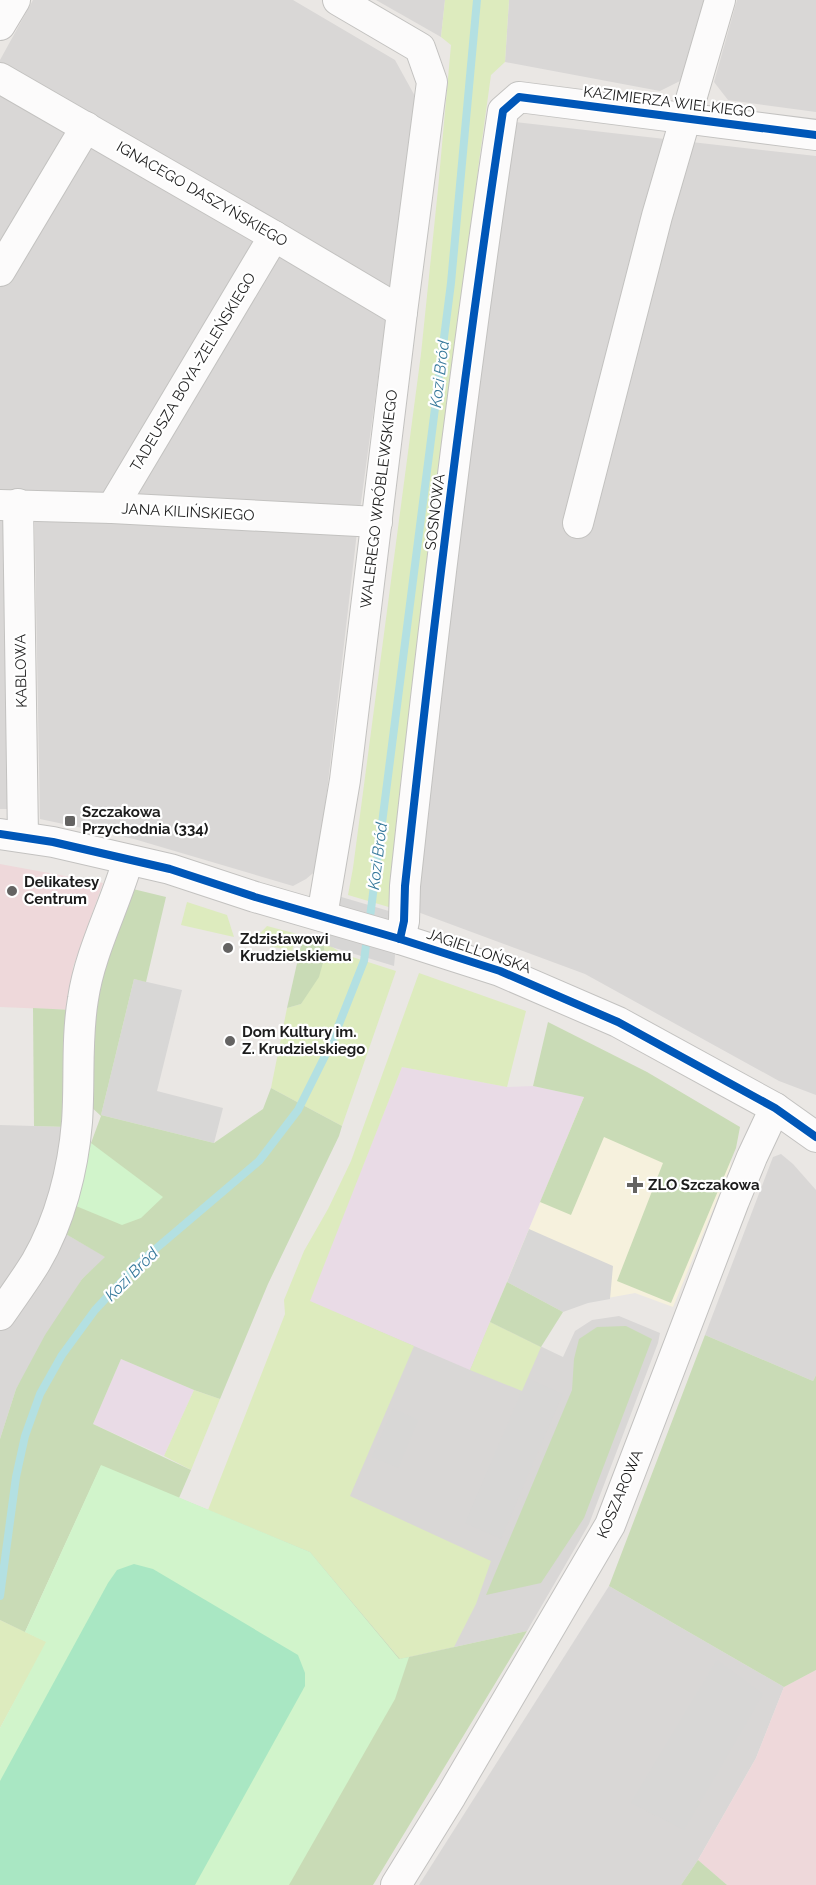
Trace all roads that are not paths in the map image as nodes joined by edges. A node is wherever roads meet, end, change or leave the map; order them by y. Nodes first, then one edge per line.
1 (15, 0) edge
2 (338, 0) edge
3 (720, 0) edge
4 (0, 25) edge
5 (0, 78) edge
6 (519, 97) joint
7 (687, 117) junction
8 (86, 127) junction
9 (816, 135) edge
10 (274, 236) junction
11 (0, 271) edge
12 (402, 312) junction
13 (9, 504) edge
14 (112, 508) junction
15 (377, 522) junction
16 (578, 523) dead end
17 (12, 835) edge
18 (128, 860) junction
19 (326, 917) junction
20 (396, 937) junction
21 (775, 1108) junction
22 (816, 1137) edge
23 (0, 1315) edge
24 (396, 1885) edge

1 - 4 street
2 - 12 street, WALEREGO WRÓBLEWSKIEGO
3 - 7 street, KAZIMIERZA WIELKIEGO
5 - 8 street, IGNACEGO DASZYŃSKIEGO
6 - 7 street, KAZIMIERZA WIELKIEGO
6 - 20 street, SOSNOWA
7 - 9 street, KAZIMIERZA WIELKIEGO
7 - 16 street, KAZIMIERZA WIELKIEGO
8 - 10 street, IGNACEGO DASZYŃSKIEGO
8 - 11 street
10 - 12 street, IGNACEGO DASZYŃSKIEGO
10 - 14 street, TADEUSZA BOYA-ŻELEŃSKIEGO
12 - 15 street, WALEREGO WRÓBLEWSKIEGO
13 - 14 street, JANA KILIŃSKIEGO
13 - 17 street, KABLOWA
14 - 15 street, JANA KILIŃSKIEGO
15 - 19 street, WALEREGO WRÓBLEWSKIEGO
17 - 18 street, JAGIELLOŃSKA
18 - 19 street, JAGIELLOŃSKA
18 - 23 street
19 - 20 street, JAGIELLOŃSKA
20 - 21 street, JAGIELLOŃSKA
21 - 22 street, JAGIELLOŃSKA
21 - 24 street, KOSZAROWA

